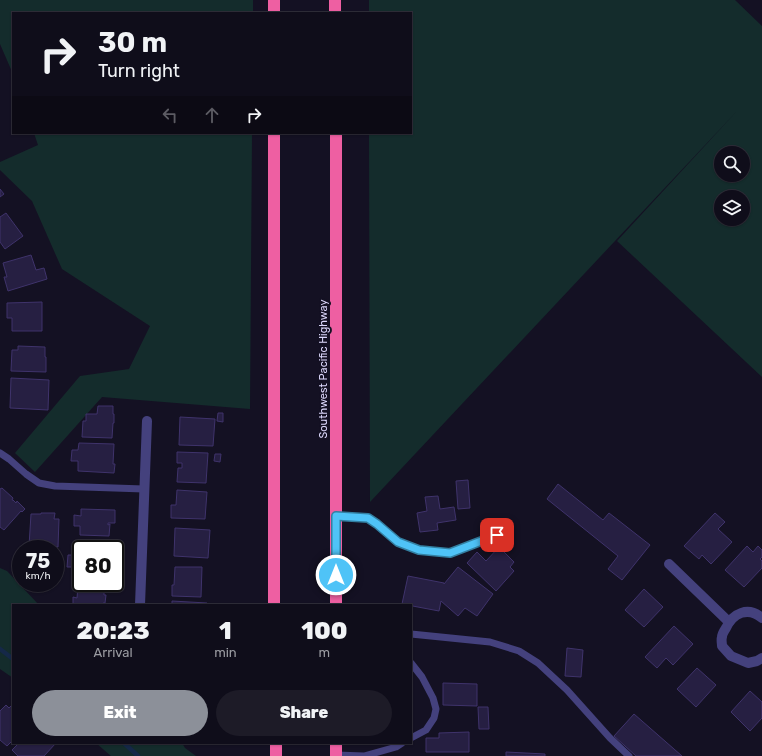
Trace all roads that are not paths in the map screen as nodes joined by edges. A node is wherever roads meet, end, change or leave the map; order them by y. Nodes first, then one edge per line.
1 (274, 0) edge
2 (335, 0) edge
3 (274, 12) edge
4 (335, 12) edge
5 (274, 134) edge
6 (336, 134) edge
7 (147, 421) dead end
8 (0, 453) edge
9 (144, 489) junction
10 (336, 516) junction
11 (497, 535) dead end
12 (669, 564) dead end
13 (140, 604) edge
14 (274, 604) edge
15 (336, 604) edge
16 (762, 618) edge
17 (729, 622) junction
18 (412, 634) edge
19 (762, 658) edge
20 (412, 664) edge
21 (412, 737) edge
22 (276, 744) edge
23 (400, 744) edge
24 (336, 751) edge
25 (276, 756) edge
26 (629, 756) edge

1 - 3 highway
2 - 4 highway
5 - 14 highway
6 - 10 highway, Southwest Pacific Highway
7 - 9 street
8 - 9 lane
9 - 13 street
10 - 11 lane
10 - 15 highway, Southwest Pacific Highway
12 - 17 street
16 - 17 street
17 - 19 street
18 - 26 lane
20 - 21 lane
22 - 25 highway
23 - 24 lane

